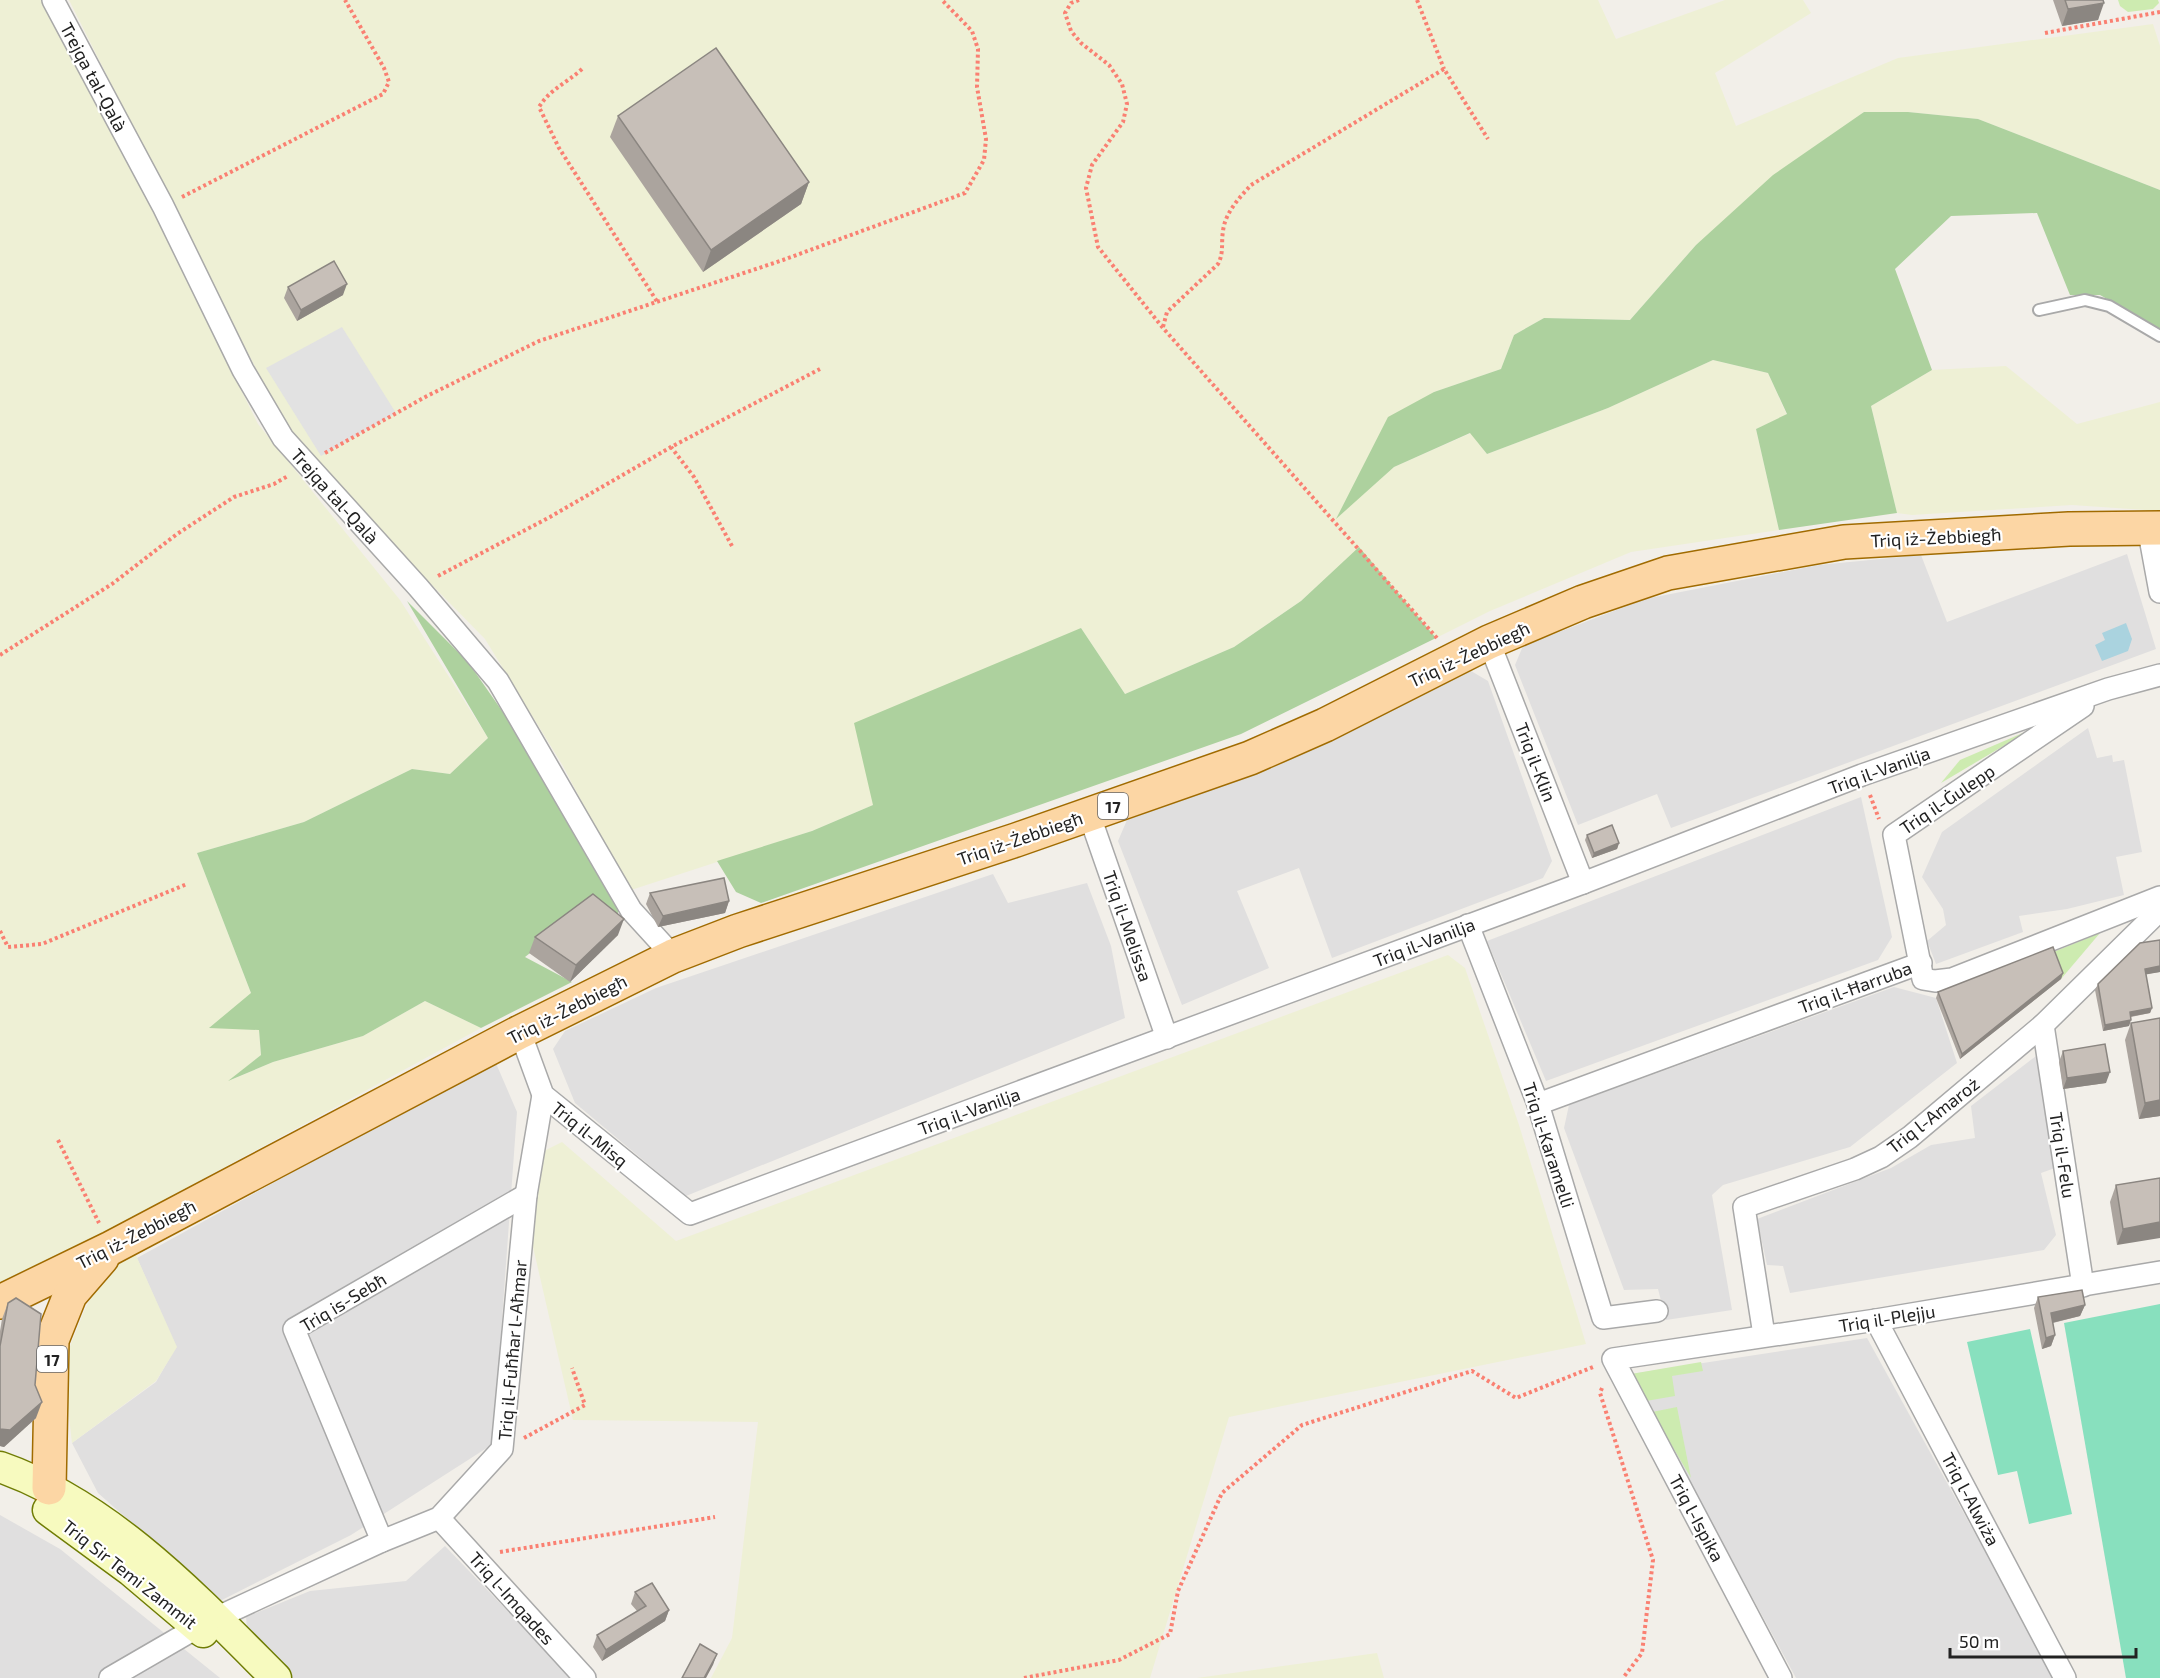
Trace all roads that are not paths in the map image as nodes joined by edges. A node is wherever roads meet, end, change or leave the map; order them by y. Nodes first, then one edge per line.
1 (53, 0) edge
2 (2039, 310) dead end
3 (2160, 336) edge
4 (2154, 528) edge
5 (2160, 592) edge
6 (1489, 642) junction
7 (2160, 675) edge
8 (2108, 689) junction
9 (1089, 814) junction
10 (1583, 883) junction
11 (2160, 897) edge
12 (2160, 910) edge
13 (1468, 925) junction
14 (673, 956) junction
15 (1921, 963) junction
16 (2043, 1025) junction
17 (520, 1032) junction
18 (1167, 1038) junction
19 (543, 1095) junction
20 (1538, 1104) junction
21 (526, 1195) junction
22 (690, 1214) joint
23 (111, 1248) junction
24 (2160, 1272) edge
25 (2083, 1286) junction
26 (1, 1302) edge
27 (1657, 1311) dead end
28 (1876, 1320) junction
29 (1764, 1335) junction
30 (52, 1340) junction
31 (1613, 1359) joint
32 (0, 1467) edge
33 (0, 1484) edge
34 (49, 1488) junction
35 (439, 1518) junction
36 (382, 1541) junction
37 (207, 1623) junction
38 (110, 1678) edge
39 (251, 1678) edge
40 (276, 1678) edge
41 (585, 1678) edge
42 (1781, 1678) edge
43 (2065, 1678) edge

1 - 14 street, Trejqa tal-Qalà
2 - 3 lane
4 - 5 street
4 - 6 main road, Triq iż-Żebbiegħ / 17
6 - 9 main road, Triq iż-Żebbiegħ / 17
6 - 10 street, Triq il-Klin
7 - 8 street, Triq il-Vanilja
8 - 10 street, Triq il-Vanilja
8 - 15 street, Triq il-Ġulepp
9 - 14 main road, Triq iż-Żebbiegħ / 17
9 - 18 street, Triq il-Melissa
10 - 13 street, Triq il-Vanilja
11 - 15 street, Triq il-Ħarruba
12 - 16 street, Triq l-Amaroż
13 - 18 street, Triq il-Vanilja
13 - 20 street, Triq il-Karamelli
14 - 17 main road, Triq iż-Żebbiegħ / 17
15 - 20 street, Triq il-Ħarruba
16 - 25 street, Triq il-Felu
16 - 29 street, Triq l-Amaroż
17 - 19 street, Triq il-Misq
17 - 23 main road, Triq iż-Żebbiegħ / 17
18 - 22 street, Triq il-Vanilja
19 - 21 street, Triq il-Fuħħar l-Aħmar
19 - 22 street, Triq il-Misq
20 - 27 street, Triq il-Karamelli
21 - 35 street, Triq il-Fuħħar l-Aħmar
21 - 36 street, Triq is-Sebħ
23 - 26 main road, Triq iż-Żebbiegħ / 17
23 - 30 main road, 17
24 - 25 street, Triq il-Plejju
25 - 28 street, Triq il-Plejju
26 - 30 main road
28 - 29 street, Triq il-Plejju
28 - 43 street, Triq l-Alwiża
29 - 31 street, Triq il-Plejju
30 - 34 main road, 17
31 - 42 street, Triq l-Ispika
32 - 34 main road, Triq Sir Temi Zammit
33 - 37 main road, Triq Sir Temi Zammit
34 - 37 main road, Triq Sir Temi Zammit
35 - 36 street, Triq il-Fuħħar l-Aħmar
35 - 41 street, Triq l-Imqades
36 - 37 street, Triq il-Fuħħar l-Aħmar
37 - 38 street, Triq il-Fuħħar l-Aħmar
37 - 39 main road, Triq Sir Temi Zammit
37 - 40 main road, Triq Sir Temi Zammit

